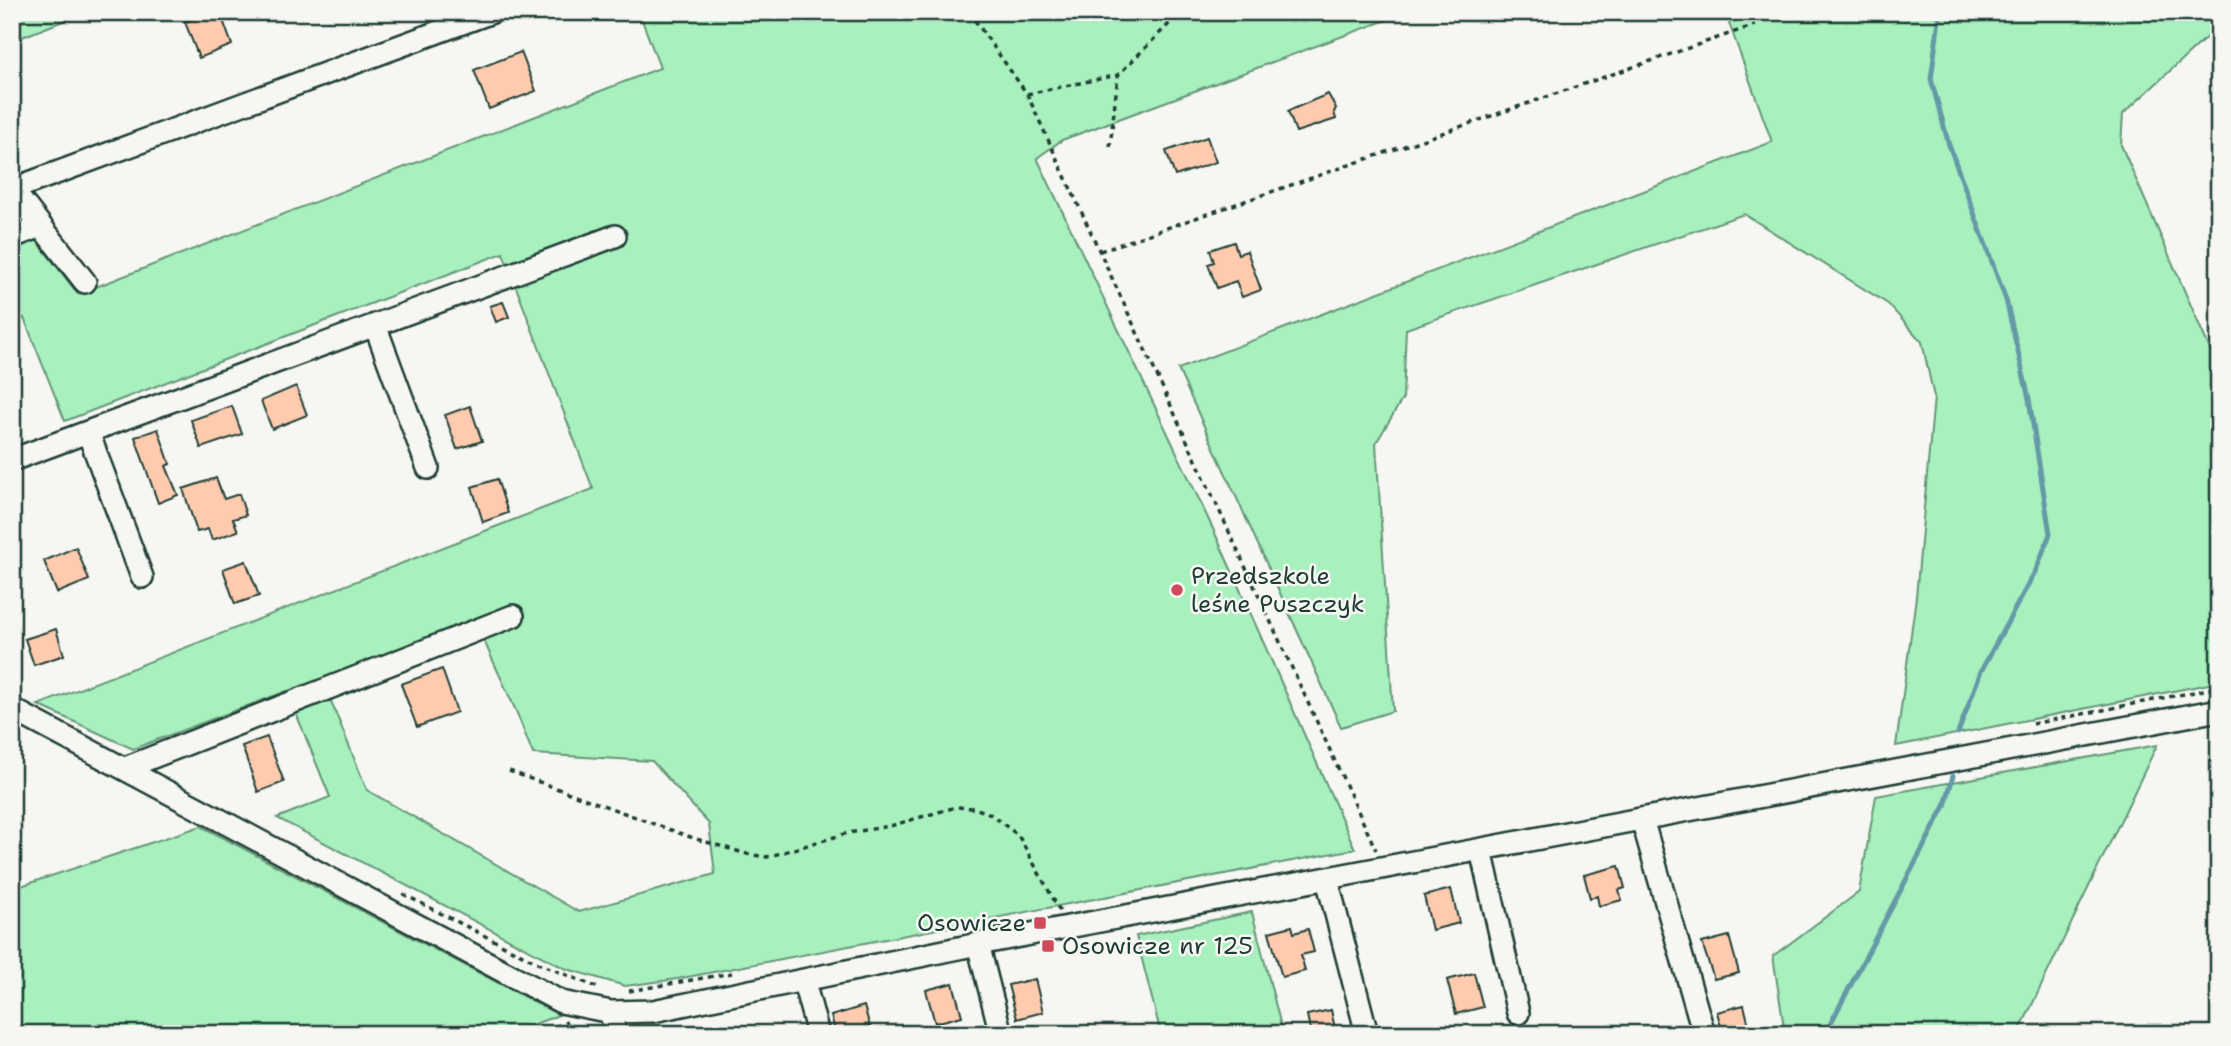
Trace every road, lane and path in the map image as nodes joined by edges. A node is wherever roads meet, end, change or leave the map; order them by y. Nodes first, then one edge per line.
1 (492, 12) edge
2 (970, 12) edge
3 (1181, 12) edge
4 (1755, 24) dead end
5 (1118, 75) junction
6 (1027, 94) junction
7 (1110, 147) dead end
8 (13, 189) edge
9 (41, 226) junction
10 (615, 236) dead end
11 (12, 237) edge
12 (1100, 251) junction
13 (85, 282) dead end
14 (375, 325) junction
15 (88, 432) junction
16 (12, 460) edge
17 (428, 468) dead end
18 (142, 577) dead end
19 (513, 616) dead end
20 (2219, 687) edge
21 (12, 709) edge
22 (2219, 710) edge
23 (2032, 724) dead end
24 (125, 768) junction
25 (509, 771) dead end
26 (1642, 819) junction
27 (1481, 850) junction
28 (1385, 868) junction
29 (1327, 879) junction
30 (397, 891) dead end
31 (1067, 915) junction
32 (978, 944) junction
33 (738, 972) dead end
34 (804, 982) junction
35 (625, 991) dead end
36 (612, 1002) junction
37 (1518, 1013) dead end
38 (615, 1034) edge
39 (818, 1034) edge
40 (1001, 1034) edge
41 (1367, 1034) edge
42 (1703, 1034) edge

1 - 8 street
2 - 6 path
3 - 5 path
4 - 12 path
5 - 6 path
5 - 7 path
6 - 12 path
8 - 9 street
9 - 11 street
9 - 13 street
10 - 14 street
12 - 28 path
14 - 15 street
14 - 17 street
15 - 16 street
15 - 18 street
19 - 24 street
20 - 23 path
21 - 24 street
22 - 26 street
24 - 36 street
25 - 31 path
26 - 27 street
26 - 42 street
27 - 28 street
27 - 37 street
28 - 29 street
29 - 31 street
29 - 41 street
30 - 36 path
31 - 32 street
32 - 34 street
32 - 40 street
33 - 35 path
34 - 36 street
34 - 39 street
36 - 38 street

